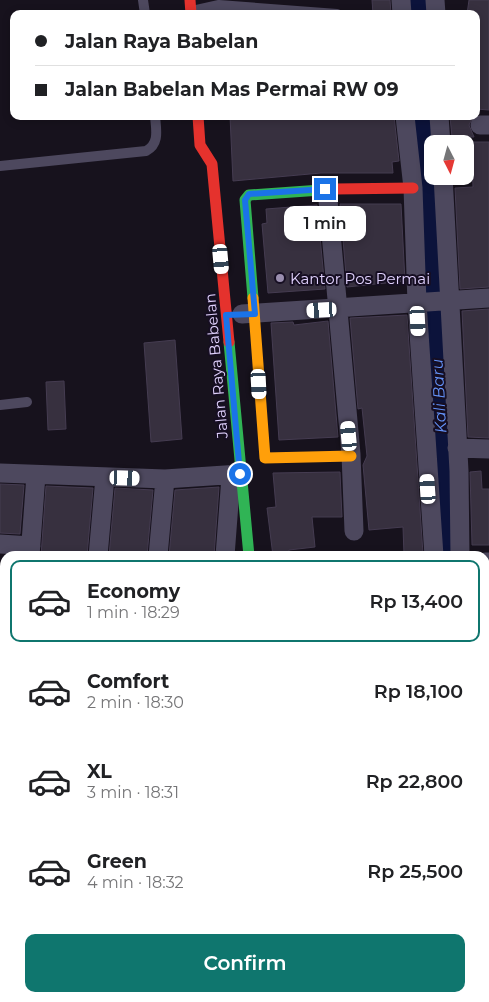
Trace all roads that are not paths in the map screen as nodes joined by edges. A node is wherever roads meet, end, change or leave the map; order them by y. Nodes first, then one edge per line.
1 (190, 8) edge
2 (285, 10) edge
3 (155, 120) edge
4 (198, 120) edge
5 (405, 120) edge
6 (439, 120) edge
7 (440, 135) edge
8 (0, 166) edge
9 (443, 185) edge
10 (413, 188) junction
11 (327, 189) junction
12 (489, 298) edge
13 (447, 300) junction
14 (420, 302) junction
15 (338, 309) junction
16 (255, 314) junction
17 (226, 315) junction
18 (27, 402) dead end
19 (0, 405) edge
20 (457, 448) junction
21 (489, 449) edge
22 (351, 456) junction
23 (457, 471) junction
24 (0, 472) edge
25 (430, 472) junction
26 (36, 475) junction
27 (236, 476) junction
28 (105, 477) junction
29 (165, 479) junction
30 (354, 531) dead end
31 (0, 544) edge
32 (30, 551) edge
33 (98, 551) edge
34 (158, 551) edge
35 (226, 551) edge
36 (249, 551) edge
37 (434, 551) edge
38 (460, 551) edge

1 - 2 lane
3 - 8 lane
4 - 17 street, Jalan Raya Babelan
5 - 10 street
6 - 7 street
9 - 13 street
10 - 11 street
10 - 14 street
11 - 15 street
11 - 16 street
12 - 13 street
13 - 14 street
13 - 20 street
14 - 15 street
14 - 25 street
15 - 16 street
15 - 22 street
16 - 17 street
16 - 22 street
17 - 27 street, Jalan Raya Babelan
18 - 19 lane
20 - 21 street
20 - 23 street
22 - 30 street
23 - 25 street
23 - 38 street
24 - 26 street
25 - 37 street
26 - 28 street
26 - 32 street
27 - 29 street
27 - 35 street
27 - 36 street, Jalan Raya Babelan
28 - 29 street
28 - 33 street
29 - 34 street
31 - 32 street

